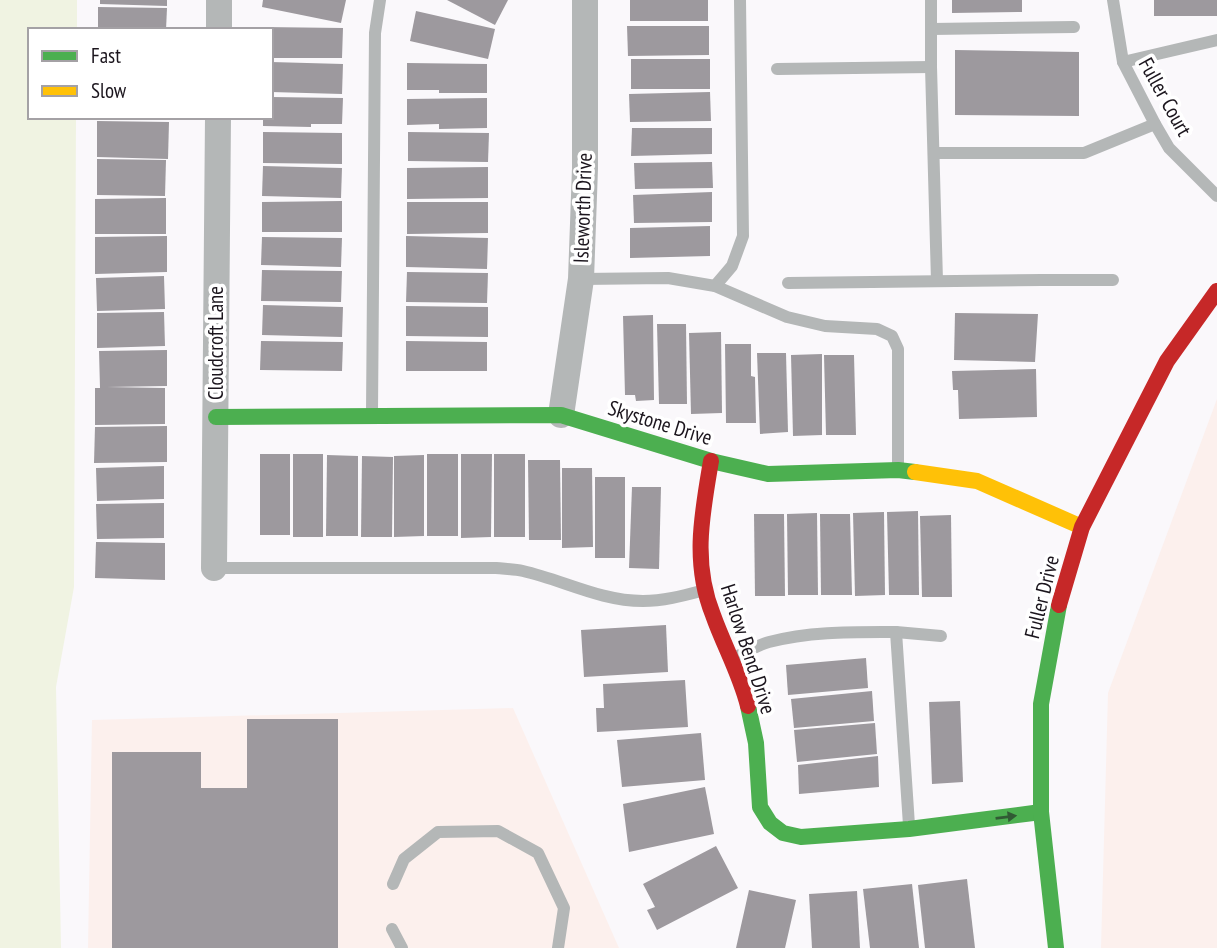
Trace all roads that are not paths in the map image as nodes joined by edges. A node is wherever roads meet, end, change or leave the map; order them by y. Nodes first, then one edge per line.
1 (219, 0) edge
2 (380, 0) edge
3 (584, 0) edge
4 (740, 0) edge
5 (931, 0) edge
6 (1114, 0) edge
7 (1074, 27) dead end
8 (219, 28) edge
9 (932, 29) junction
10 (1217, 40) edge
11 (1123, 62) junction
12 (931, 67) junction
13 (777, 69) dead end
14 (218, 119) edge
15 (1155, 124) junction
16 (934, 153) junction
17 (1217, 196) edge
18 (581, 279) junction
19 (937, 281) junction
20 (1113, 281) dead end
21 (788, 283) dead end
22 (715, 286) junction
23 (1217, 292) edge
24 (561, 415) junction
25 (216, 416) junction
26 (372, 416) junction
27 (710, 461) junction
28 (898, 470) junction
29 (1082, 527) junction
30 (214, 568) joint
31 (705, 590) junction
32 (896, 632) junction
33 (941, 636) dead end
34 (732, 659) junction
35 (1041, 812) junction
36 (909, 829) junction
37 (393, 884) dead end
38 (392, 929) dead end
39 (402, 948) edge
40 (558, 948) edge
41 (1056, 948) edge

1 - 8 street
2 - 26 lane
3 - 18 street, Isleworth Drive
4 - 22 lane
5 - 9 lane
6 - 11 lane, Fuller Court
7 - 9 lane
9 - 12 lane
10 - 11 lane
11 - 15 lane, Fuller Court
12 - 13 lane
12 - 16 lane
14 - 25 street, Cloudcroft Lane
15 - 16 lane
15 - 17 lane, Fuller Court
16 - 19 lane
18 - 22 lane
18 - 24 street, Isleworth Drive
19 - 20 lane
19 - 21 lane
22 - 28 lane
23 - 29 street, Fuller Drive
24 - 26 street, Skystone Drive
24 - 27 street, Skystone Drive
25 - 26 street, Skystone Drive
25 - 30 street, Cloudcroft Lane
27 - 28 street, Skystone Drive
27 - 31 street, Harlow Bend Drive
28 - 29 street, Skystone Drive
29 - 35 street, Fuller Drive
30 - 31 lane
31 - 34 street, Harlow Bend Drive
32 - 33 lane
32 - 34 lane
32 - 36 lane
34 - 36 street, Harlow Bend Drive
36 -> 35 street, Harlow Bend Drive
35 - 41 street, Fuller Drive
37 - 40 lane
38 - 39 lane

